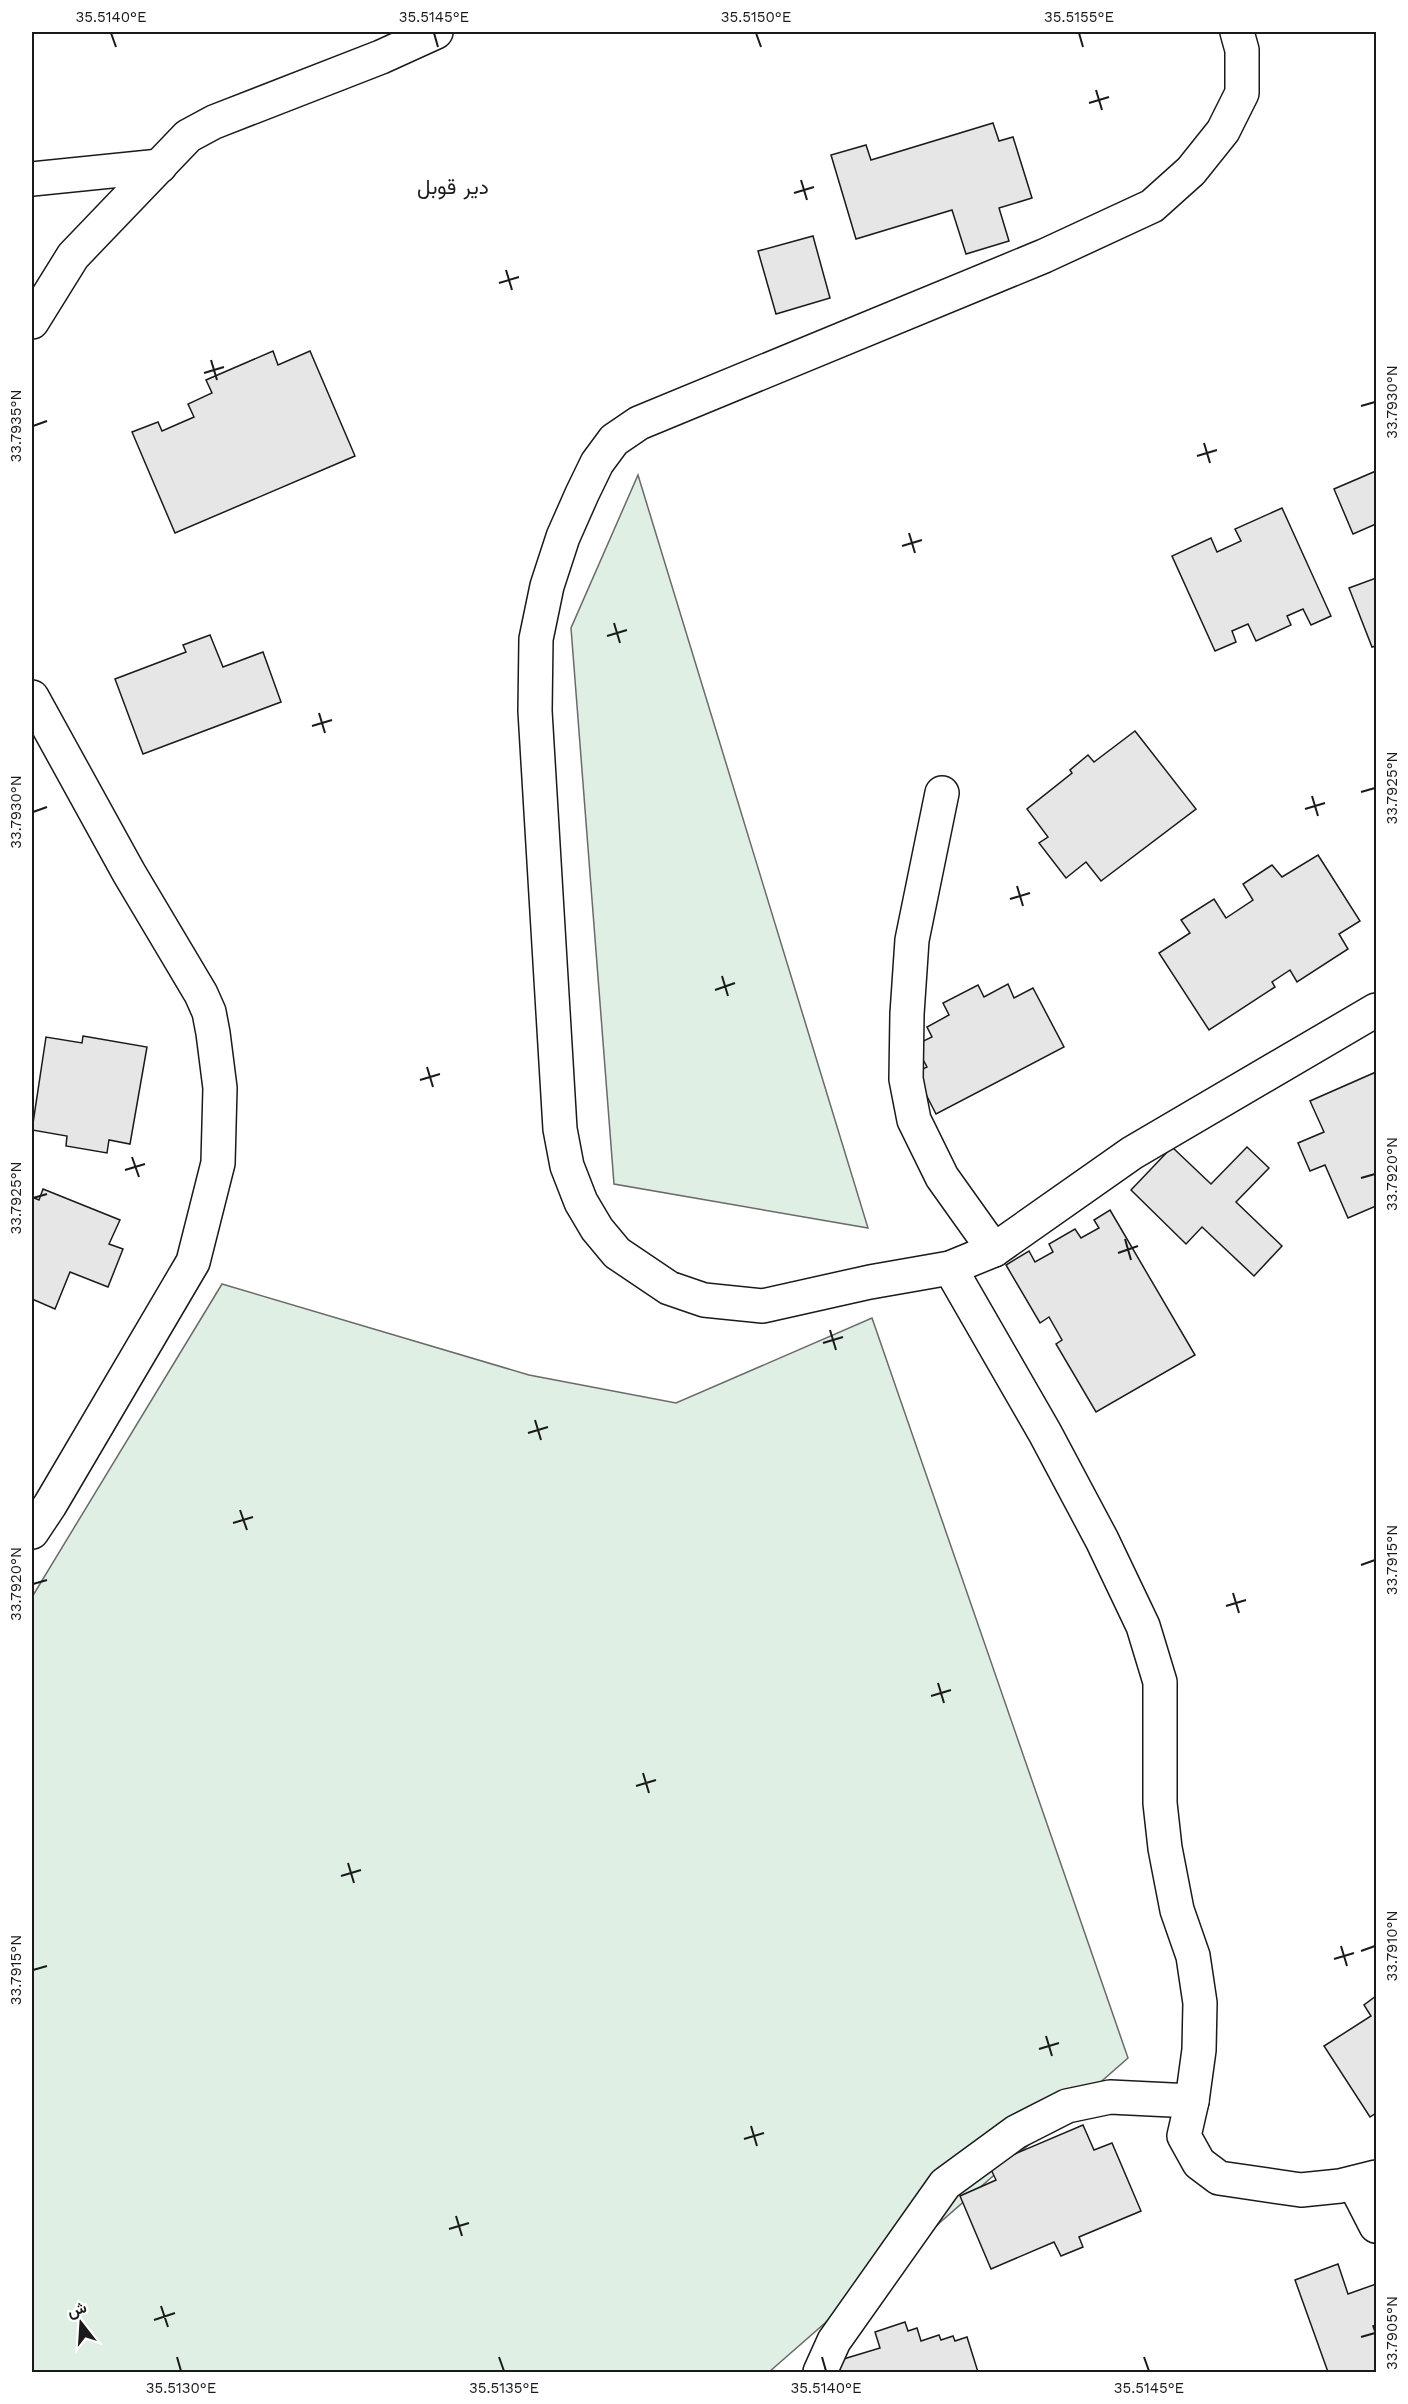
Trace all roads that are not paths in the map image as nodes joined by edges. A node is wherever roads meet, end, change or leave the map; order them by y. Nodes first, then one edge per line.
1 (436, 32) edge
2 (1237, 32) edge
3 (160, 166) junction
4 (32, 179) edge
5 (32, 322) edge
6 (32, 697) edge
7 (942, 793) dead end
8 (1377, 1010) edge
9 (994, 1250) junction
10 (950, 1268) junction
11 (32, 1532) edge
12 (1192, 2101) junction
13 (1365, 2180) edge
14 (1377, 2226) edge
15 (820, 2373) edge

1 - 3 street
2 - 10 street
3 - 4 street
3 - 5 street
6 - 11 street
7 - 9 street
8 - 9 street
9 - 10 street
10 - 12 street
12 - 13 street
12 - 15 street
13 - 14 street

